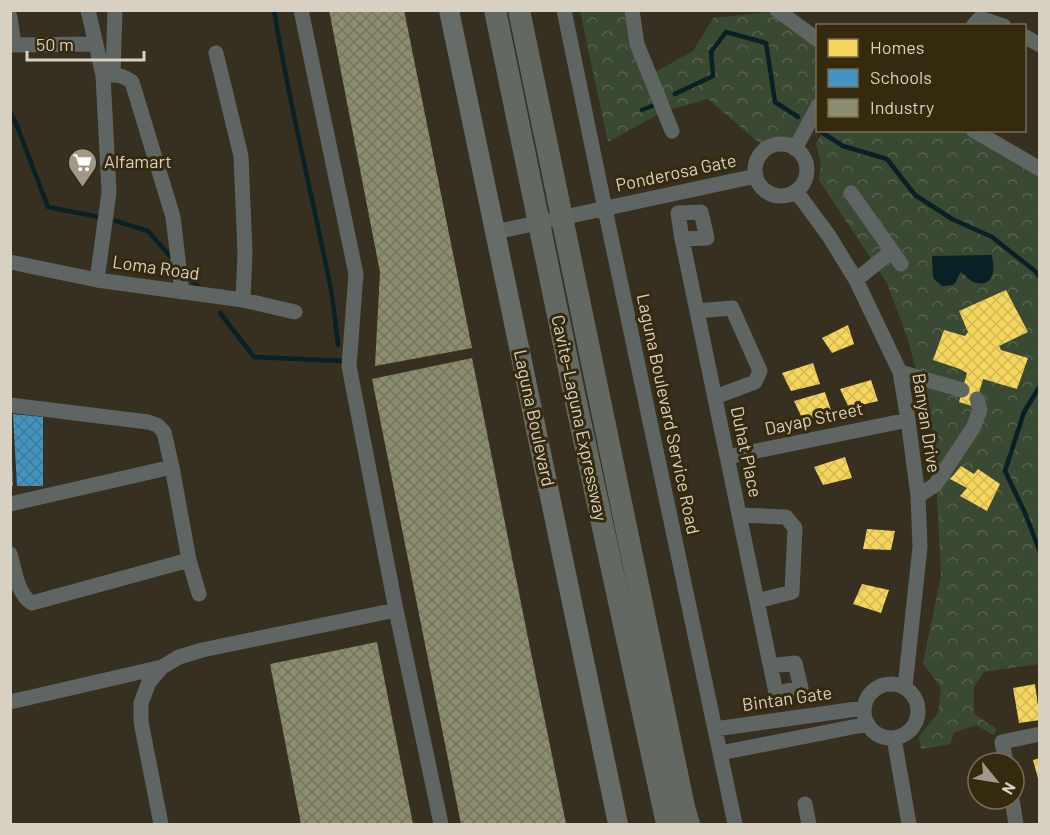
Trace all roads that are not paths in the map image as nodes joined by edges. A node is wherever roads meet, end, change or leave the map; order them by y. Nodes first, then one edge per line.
1 (88, 10) edge
2 (115, 10) edge
3 (301, 10) edge
4 (449, 10) edge
5 (495, 10) edge
6 (519, 10) edge
7 (564, 10) edge
8 (632, 10) edge
9 (777, 10) edge
10 (10, 18) edge
11 (975, 24) edge
12 (998, 24) edge
13 (1026, 37) edge
14 (816, 39) edge
15 (1040, 45) edge
16 (98, 51) junction
17 (216, 53) dead end
18 (108, 74) junction
19 (816, 110) edge
20 (672, 131) dead end
21 (976, 132) edge
22 (795, 149) junction
23 (1040, 169) edge
24 (756, 176) junction
25 (796, 191) junction
26 (851, 193) dead end
27 (605, 209) junction
28 (495, 232) junction
29 (682, 239) dead end
30 (892, 251) junction
31 (10, 262) edge
32 (901, 264) dead end
33 (97, 280) junction
34 (856, 280) junction
35 (182, 292) junction
36 (243, 300) junction
37 (295, 312) dead end
38 (697, 312) junction
39 (900, 372) junction
40 (962, 390) dead end
41 (715, 397) junction
42 (977, 399) dead end
43 (10, 405) edge
44 (908, 420) junction
45 (727, 457) junction
46 (172, 467) junction
47 (918, 496) junction
48 (10, 504) edge
49 (740, 515) junction
50 (10, 554) edge
51 (189, 560) junction
52 (199, 594) dead end
53 (757, 601) junction
54 (396, 610) junction
55 (162, 666) junction
56 (771, 666) dead end
57 (904, 687) junction
58 (10, 702) edge
59 (864, 708) junction
60 (868, 724) junction
61 (715, 729) junction
62 (1040, 734) edge
63 (894, 738) junction
64 (1004, 751) edge
65 (720, 753) junction
66 (805, 804) dead end
67 (664, 820) edge
68 (161, 825) edge
69 (441, 825) edge
70 (618, 825) edge
71 (689, 825) edge
72 (735, 825) edge
73 (809, 825) edge
74 (909, 825) edge

1 - 16 street
2 - 18 street
3 - 54 street
4 - 28 main road, Laguna Boulevard
5 - 67 highway, Cavite–Laguna Expressway
6 - 71 highway, Cavite–Laguna Expressway
7 - 27 street, Laguna Boulevard Service Road
8 - 20 street
9 - 14 street
10 - 16 street
11 - 12 street
13 - 15 street
16 - 18 street
17 - 36 street
18 - 33 street
18 - 35 street
19 - 22 street
21 - 23 street
22 - 24 street, Ponderosa Gate
22 - 25 street
24 - 25 street, Ponderosa Gate
24 - 27 street, Ponderosa Gate
25 - 34 street, Banyan Drive
26 - 30 street
27 - 28 street, Ponderosa Gate
27 - 61 street, Laguna Boulevard Service Road
28 - 70 main road, Laguna Boulevard
29 - 38 street, Duhat Place
30 - 32 street
30 - 34 street
31 - 33 street, Loma Road
33 - 35 street, Loma Road
34 - 39 street, Banyan Drive
35 - 36 street, Loma Road
36 - 37 street, Loma Road
38 - 41 street, Duhat Place
38 - 41 street, Duhat Place
39 - 40 street
39 - 44 street, Banyan Drive
41 - 45 street, Duhat Place
42 - 47 street
43 - 46 street
44 - 45 street, Dayap Street
44 - 47 street, Banyan Drive
45 - 49 street, Duhat Place
46 - 48 street
46 - 51 street
47 - 57 street, Banyan Drive
49 - 53 street, Duhat Place
49 - 53 street, Duhat Place
50 - 51 street
51 - 52 street
53 - 56 street, Duhat Place
54 - 55 street
54 - 69 street
55 - 58 street
55 - 68 street
57 - 59 street
57 - 63 street
59 - 60 street
59 - 61 street, Bintan Gate
60 - 63 street
60 - 65 street
61 - 65 street, Laguna Boulevard Service Road
62 - 64 street
63 - 74 street
65 - 72 street, Laguna Boulevard Service Road
66 - 73 street

